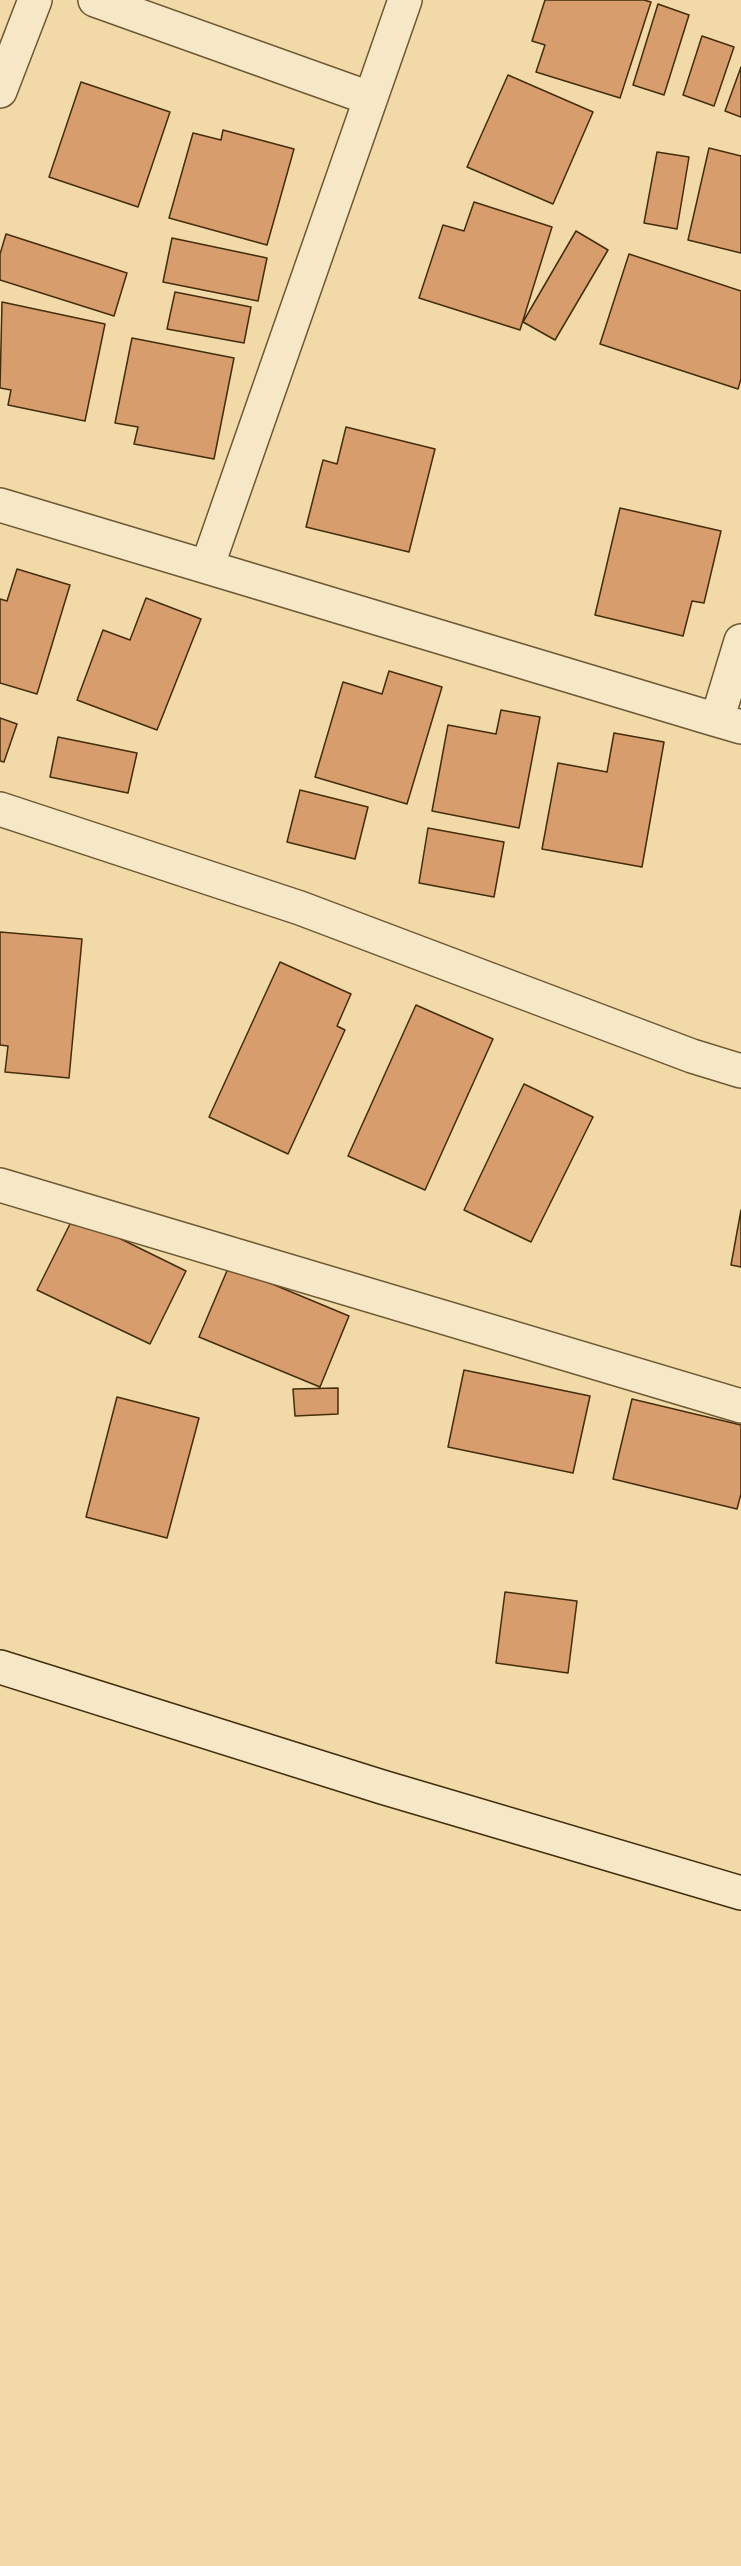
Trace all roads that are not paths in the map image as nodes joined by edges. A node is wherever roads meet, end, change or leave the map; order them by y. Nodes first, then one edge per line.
1 (34, 0) edge
2 (95, 0) edge
3 (405, 0) edge
4 (0, 91) edge
5 (369, 98) junction
6 (0, 505) edge
7 (207, 567) junction
8 (741, 641) edge
9 (729, 724) edge
10 (0, 809) edge
11 (741, 1071) edge
12 (0, 1185) edge
13 (741, 1406) edge
14 (0, 1666) edge
15 (741, 1893) edge

1 - 4 street
2 - 5 street
3 - 5 street
5 - 7 street
6 - 7 street
7 - 9 street
8 - 9 street
10 - 11 street
12 - 13 street
14 - 15 street

